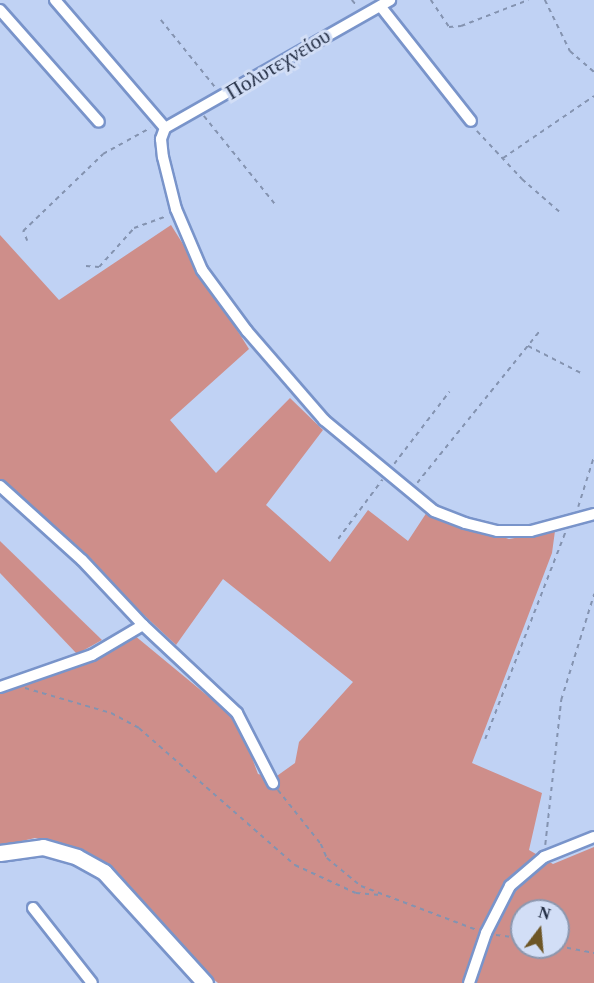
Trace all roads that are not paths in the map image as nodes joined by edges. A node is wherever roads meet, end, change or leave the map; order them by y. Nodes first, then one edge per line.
1 (55, 0) edge
2 (385, 4) edge
3 (0, 10) edge
4 (471, 121) road end
5 (99, 122) dead end
6 (162, 125) junction
7 (0, 486) edge
8 (594, 514) edge
9 (143, 624) junction
10 (4, 685) edge
11 (273, 783) road end
12 (594, 837) edge
13 (0, 853) edge
14 (33, 908) dead end
15 (92, 983) edge
16 (205, 983) edge
17 (469, 983) edge

1 - 6 street
2 - 4 street
2 - 6 street, Πολυτεχνείου
3 - 5 street
6 - 8 street
7 - 9 street
9 - 10 street
9 - 11 street
12 - 17 street
13 - 16 street
14 - 15 street

